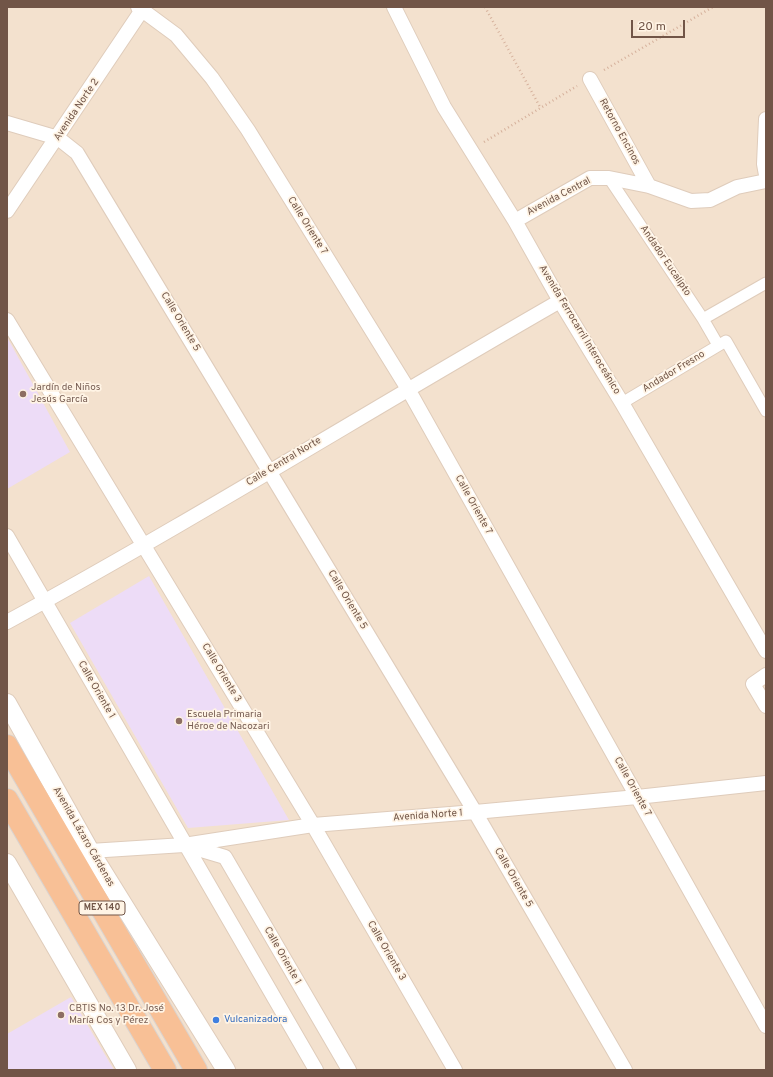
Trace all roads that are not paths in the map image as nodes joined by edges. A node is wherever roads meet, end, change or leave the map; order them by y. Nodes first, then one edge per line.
1 (394, 7) edge
2 (142, 8) edge
3 (590, 78) dead end
4 (766, 119) edge
5 (7, 123) edge
6 (58, 138) junction
7 (766, 175) edge
8 (609, 178) junction
9 (766, 181) edge
10 (649, 186) junction
11 (7, 211) edge
12 (515, 221) junction
13 (766, 283) edge
14 (560, 302) junction
15 (703, 319) junction
16 (7, 320) edge
17 (722, 343) junction
18 (408, 389) junction
19 (622, 403) junction
20 (765, 409) edge
21 (270, 470) junction
22 (7, 536) edge
23 (144, 545) junction
24 (45, 601) junction
25 (7, 622) edge
26 (761, 633) edge
27 (766, 651) edge
28 (766, 675) edge
29 (7, 703) edge
30 (766, 706) edge
31 (7, 746) edge
32 (766, 782) edge
33 (637, 797) junction
34 (7, 800) edge
35 (475, 812) junction
36 (314, 825) junction
37 (184, 845) junction
38 (90, 851) junction
39 (7, 863) edge
40 (766, 1026) edge
41 (127, 1070) edge
42 (165, 1070) edge
43 (196, 1070) edge
44 (226, 1070) edge
45 (316, 1070) edge
46 (349, 1070) edge
47 (455, 1070) edge
48 (625, 1070) edge

1 - 12 street, Avenida Ferrocarril Interoceánico
2 - 6 street, Avenida Norte 2
2 - 18 street, Calle Oriente 7
3 - 10 street, Retorno Encinos
4 - 7 street
5 - 6 street
6 - 11 street, Avenida Norte 2
6 - 21 street, Calle Oriente 5
8 - 10 street, Avenida Central
8 - 12 street, Avenida Central
8 - 15 street, Andador Eucalipto
9 - 10 street, Avenida Central
12 - 14 street, Avenida Ferrocarril Interoceánico
13 - 15 street
14 - 18 street, Calle Central Norte
14 - 19 street, Avenida Ferrocarril Interoceánico
15 - 17 street, Andador Eucalipto
16 - 23 street, Calle Oriente 3
17 - 19 street, Andador Fresno
17 - 20 street, Andador Eucalipto
18 - 21 street, Calle Central Norte
18 - 33 street, Calle Oriente 7
19 - 26 street, Avenida Ferrocarril Interoceánico
21 - 23 street, Calle Central Norte
21 - 35 street, Calle Oriente 5
22 - 24 street, Calle Oriente 1
23 - 24 street, Calle Central Norte
23 - 36 street, Calle Oriente 3
24 - 25 street, Calle Central Norte
24 - 37 street, Calle Oriente 1
26 - 27 street, Avenida Ferrocarril Interoceánico
28 - 30 street
29 - 38 street, Avenida Lázaro Cárdenas
31 - 43 highway, Avenida Lázaro Cárdenas / MEX 140
32 - 33 street, Avenida Norte 1
33 - 35 street, Avenida Norte 1
33 - 40 street, Calle Oriente 7
34 - 42 highway, MEX 140
35 - 36 street, Avenida Norte 1
35 - 48 street, Calle Oriente 5
36 - 37 street, Avenida Norte 1
36 - 47 street, Calle Oriente 3
37 - 38 street, Avenida Norte 1
37 - 45 street, Calle Oriente 1
37 - 46 street, Calle Oriente 1
38 - 44 street, Avenida Lázaro Cárdenas
39 - 41 street

